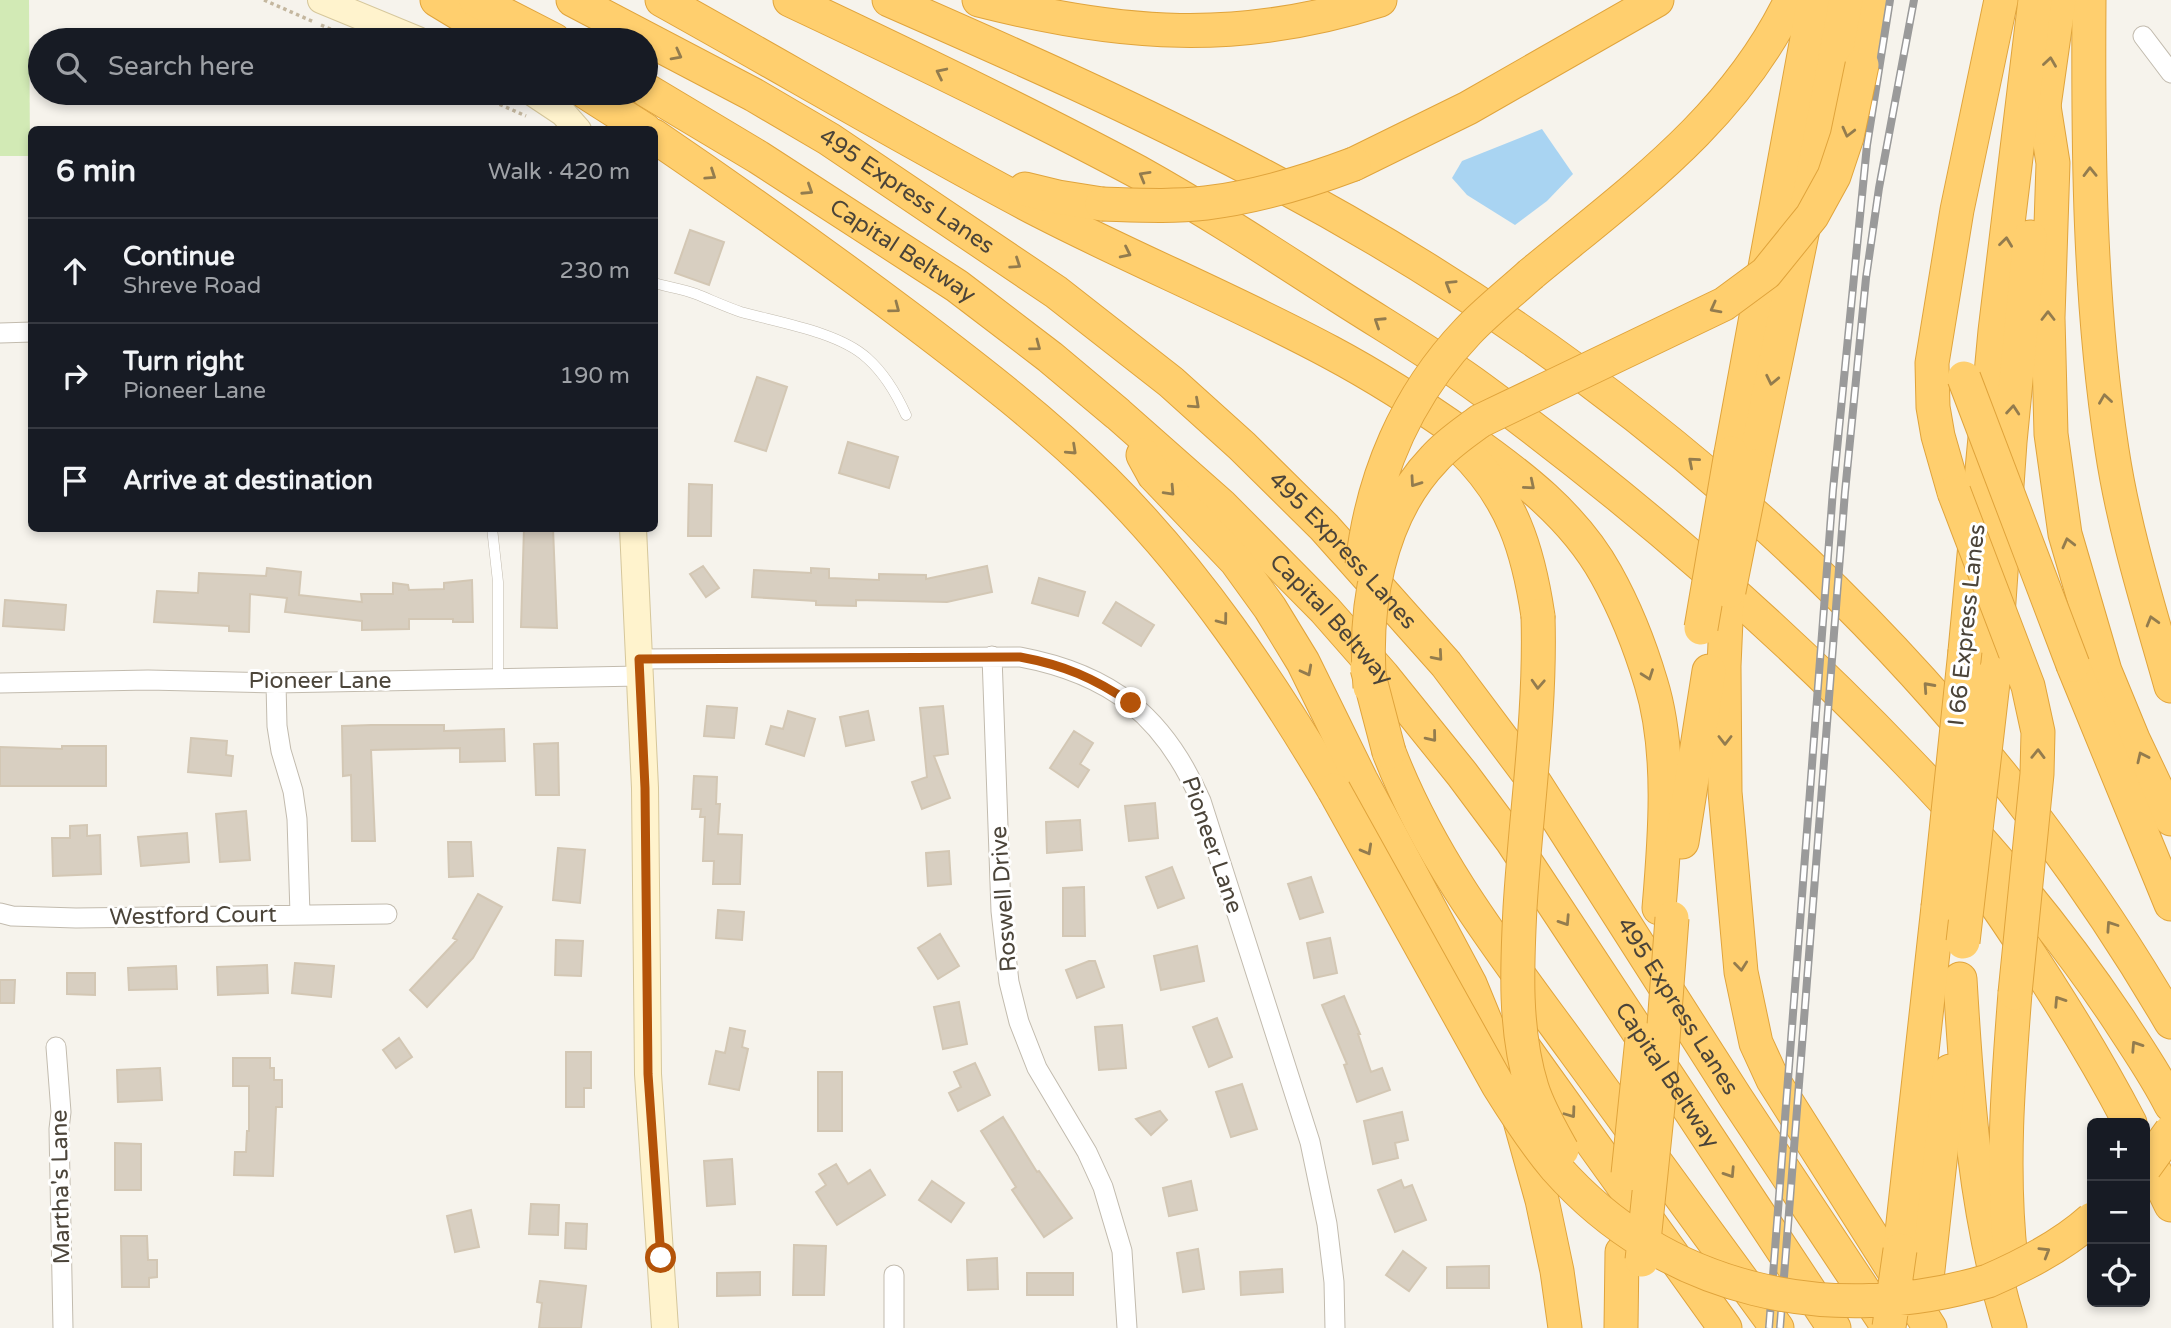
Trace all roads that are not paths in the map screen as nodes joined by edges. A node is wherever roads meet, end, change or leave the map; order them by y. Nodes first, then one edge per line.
1 (321, 0) edge
2 (437, 0) edge
3 (477, 0) edge
4 (573, 0) edge
5 (662, 0) edge
6 (790, 0) edge
7 (889, 0) edge
8 (979, 0) edge
9 (1380, 0) edge
10 (1657, 0) edge
11 (1790, 0) edge
12 (1814, 0) edge
13 (1846, 0) edge
14 (1871, 0) edge
15 (2001, 0) edge
16 (2035, 0) edge
17 (2059, 0) edge
18 (2090, 0) edge
19 (389, 28) edge
20 (483, 28) edge
21 (531, 28) edge
22 (626, 28) edge
23 (2143, 36) dead end
24 (658, 45) edge
25 (2171, 73) edge
26 (658, 97) edge
27 (606, 105) edge
28 (532, 106) edge
29 (2044, 106) junction
30 (574, 126) edge
31 (639, 126) edge
32 (658, 139) edge
33 (914, 141) junction
34 (1957, 210) junction
35 (658, 284) edge
36 (28, 332) edge
37 (0, 333) edge
38 (1394, 389) junction
39 (1118, 414) junction
40 (906, 415) dead end
41 (1742, 459) junction
42 (492, 532) edge
43 (633, 532) edge
44 (1713, 639) junction
45 (992, 656) junction
46 (1808, 662) junction
47 (640, 668) junction
48 (498, 679) junction
49 (0, 682) edge
50 (276, 683) junction
51 (2171, 686) edge
52 (1370, 687) junction
53 (2171, 819) edge
54 (2171, 904) edge
55 (0, 913) edge
56 (1665, 913) junction
57 (300, 914) junction
58 (387, 914) dead end
59 (1435, 915) junction
60 (1960, 979) junction
61 (2171, 1019) edge
62 (56, 1047) dead end
63 (2171, 1105) edge
64 (2127, 1118) edge
65 (2171, 1131) edge
66 (2150, 1160) edge
67 (2150, 1161) edge
68 (2171, 1205) edge
69 (2087, 1223) edge
70 (1630, 1251) junction
71 (894, 1275) dead end
72 (63, 1328) edge
73 (665, 1328) edge
74 (894, 1328) edge
75 (1127, 1328) edge
76 (1335, 1328) edge
77 (1565, 1328) edge
78 (1621, 1328) edge
79 (1641, 1328) edge
80 (1725, 1328) edge
81 (1777, 1328) edge
82 (1834, 1328) edge
83 (1890, 1328) edge
84 (1921, 1328) edge
85 (1930, 1328) edge
86 (2010, 1328) edge
87 (2022, 1328) edge

1 - 19 main road
2 - 20 highway
3 - 21 highway
4 -> 22 highway, 495 Express Lanes
5 - 33 highway
46 -> 6 highway
61 -> 7 highway
8 - 9 highway
10 - 33 highway, bridge
11 - 52 highway, bridge
12 - 41 highway
13 -> 41 highway
14 -> 52 highway, bridge
15 - 34 highway
83 -> 16 highway, I 66 Express Lanes, bridge
29 -> 17 highway
51 -> 18 highway
23 - 25 street
24 -> 83 highway, 495 Express Lanes
26 -> 39 highway, Capital Beltway
27 - 31 highway
28 - 30 main road
53 -> 29 highway
60 -> 29 highway, bridge
32 -> 70 highway, bridge
33 -> 38 highway
34 - 54 highway, bridge
87 -> 34 highway, bridge
35 - 40 lane
36 - 37 street
38 -> 56 highway
38 -> 70 highway, bridge
39 -> 59 highway
39 -> 82 highway, Capital Beltway
41 - 44 highway, bridge
41 - 44 highway, bridge
42 - 48 lane
43 - 47 main road
44 - 56 highway
44 -> 85 highway
45 - 47 street, Pioneer Lane
45 - 75 street, Roswell Drive
45 - 76 street, Pioneer Lane
63 -> 46 highway
64 -> 46 highway
47 - 48 street, Pioneer Lane
47 - 73 main road
48 - 50 street, Pioneer Lane
49 - 50 street, Pioneer Lane
50 - 57 street
52 - 81 highway, bridge
55 - 57 street, Westford Court
56 - 70 highway, bridge
57 - 58 street, Westford Court
59 - 77 highway
59 -> 80 highway
60 - 84 highway
60 - 86 highway
62 - 72 street, Martha's Lane
65 - 66 highway, bridge
67 - 68 highway
70 -> 69 highway, bridge
70 - 78 highway
70 - 79 highway
71 - 74 street

